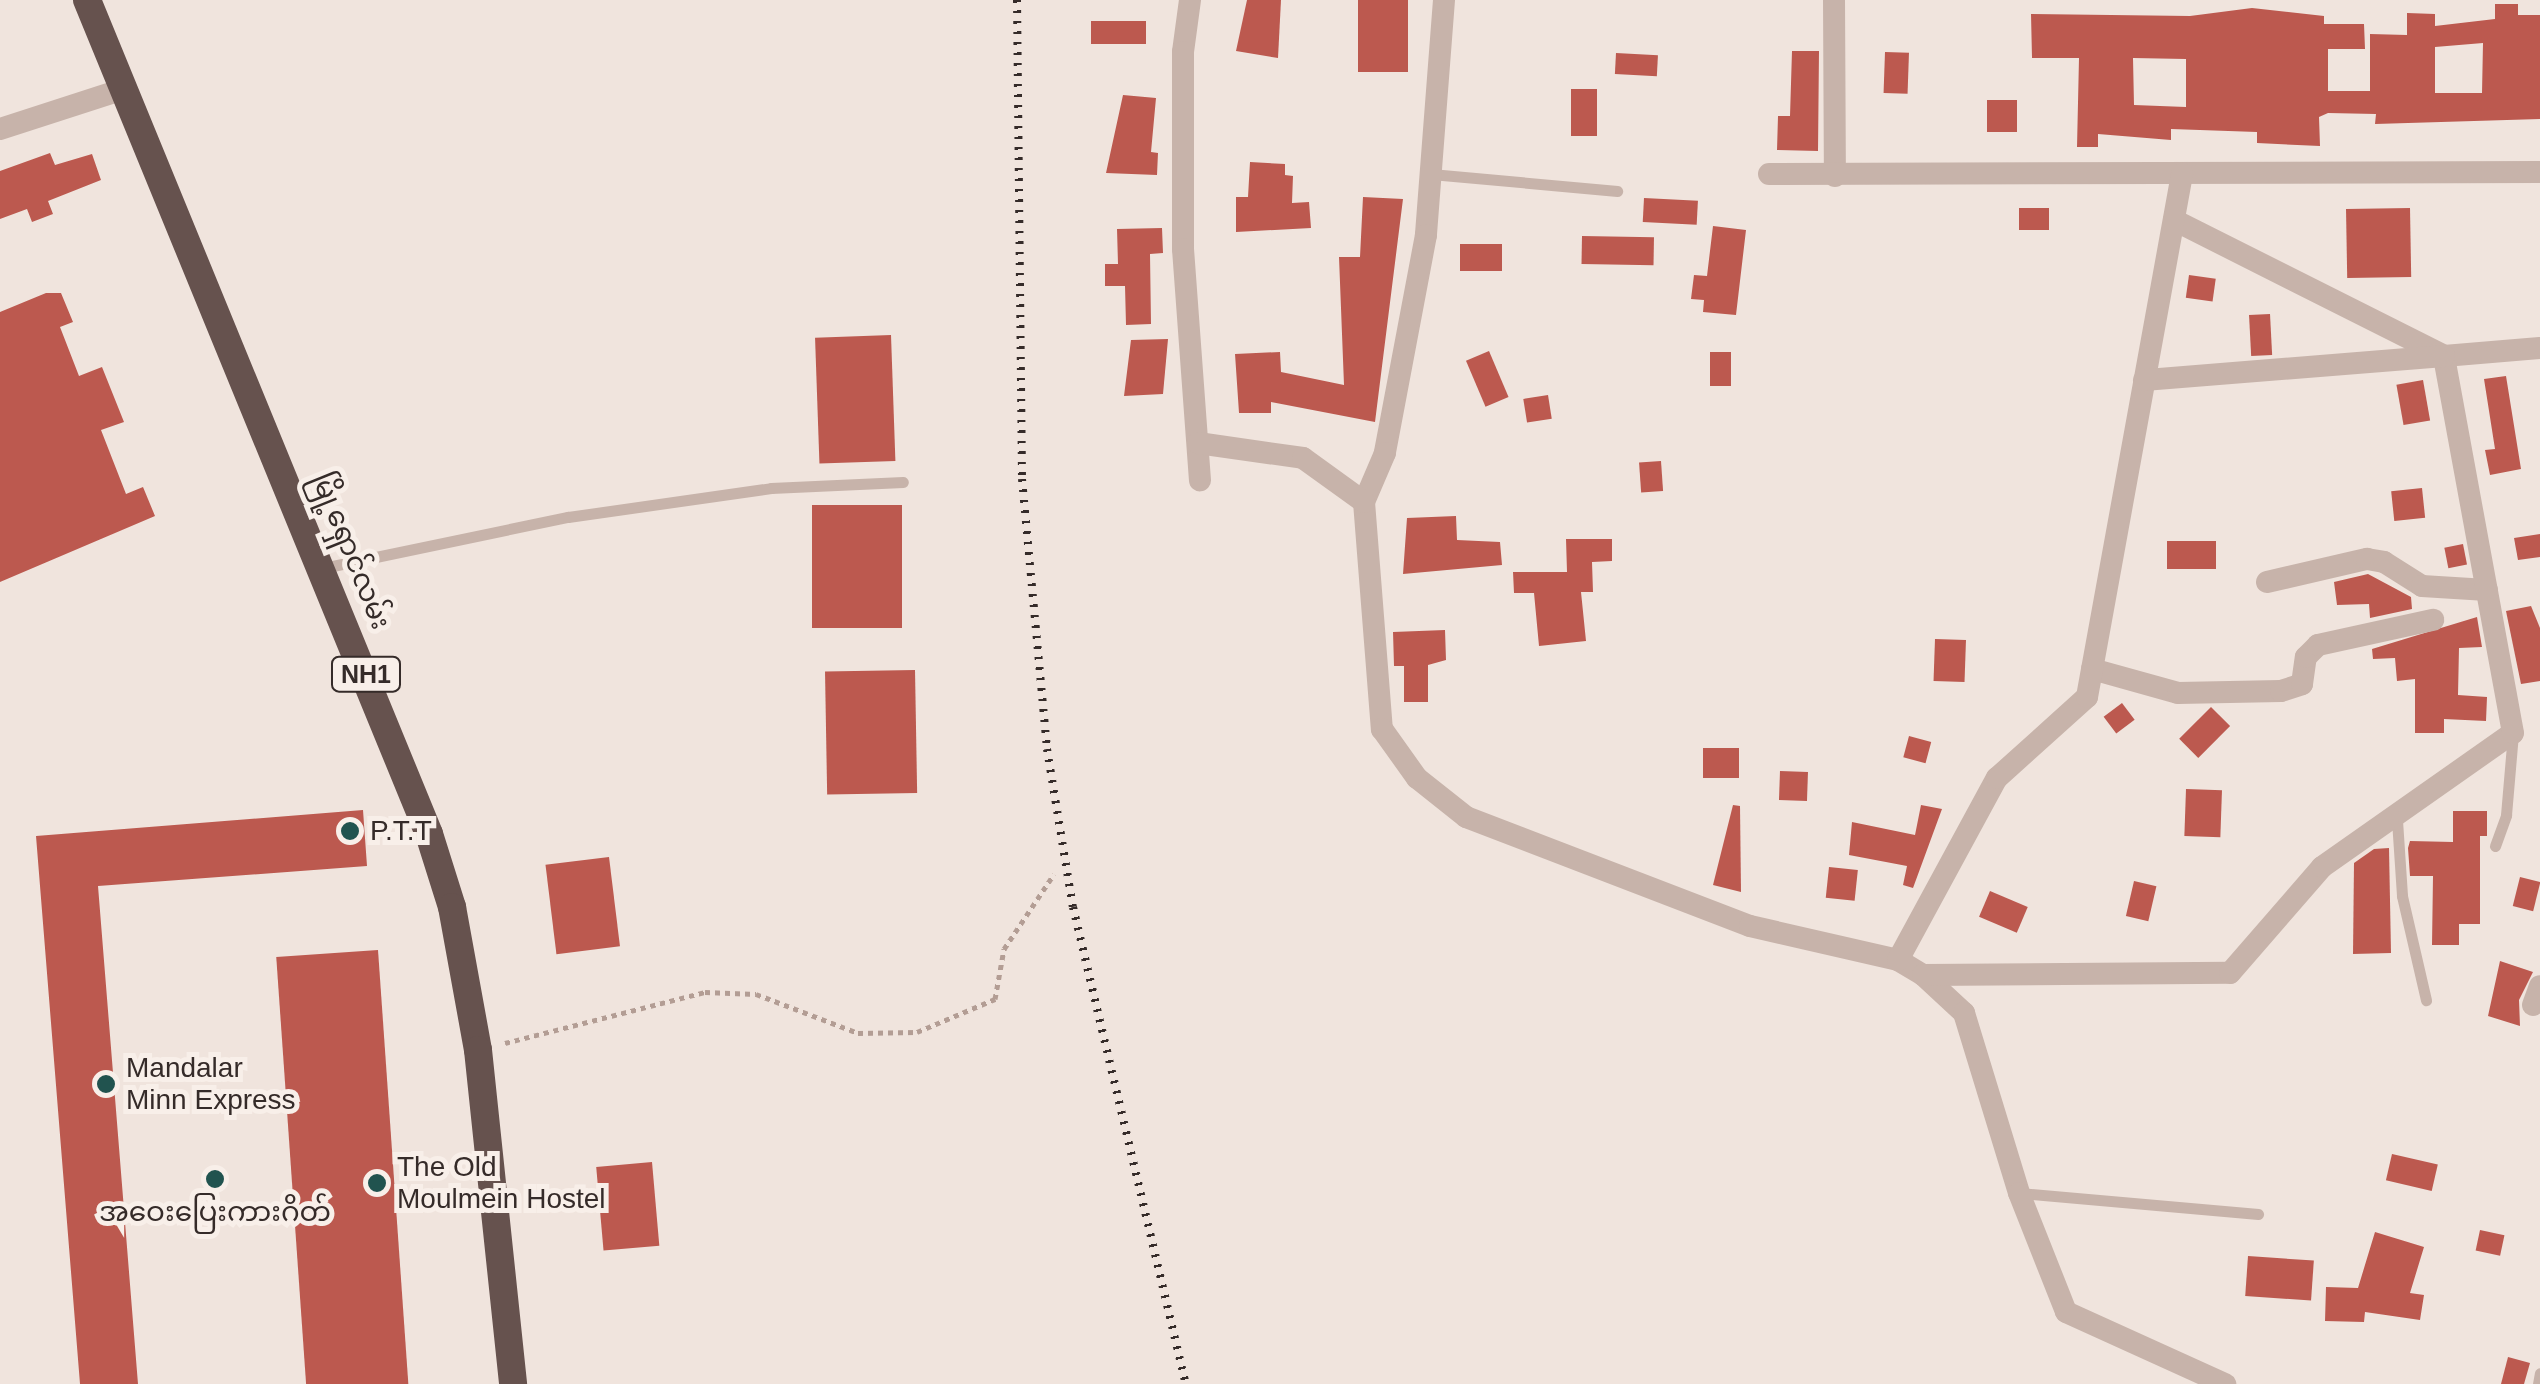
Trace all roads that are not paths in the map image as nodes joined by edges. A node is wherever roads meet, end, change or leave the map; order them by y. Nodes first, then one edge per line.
1 (87, 0) edge
2 (1190, 0) edge
3 (1444, 0) edge
4 (1834, 0) edge
5 (124, 88) junction
6 (0, 129) edge
7 (2540, 172) edge
8 (1430, 174) junction
9 (1769, 174) dead end
10 (2182, 174) junction
11 (1834, 176) junction
12 (1617, 191) dead end
13 (2174, 220) junction
14 (2540, 348) edge
15 (2444, 356) junction
16 (2144, 380) junction
17 (1198, 443) junction
18 (1200, 480) dead end
19 (904, 482) dead end
20 (1364, 502) junction
21 (323, 568) junction
22 (2267, 582) dead end
23 (2487, 590) junction
24 (2433, 620) dead end
25 (2092, 669) junction
26 (2513, 733) junction
27 (2397, 820) junction
28 (2494, 846) dead end
29 (1898, 960) junction
30 (1923, 975) junction
31 (2426, 1000) dead end
32 (2019, 1193) junction
33 (2258, 1214) dead end
34 (2540, 1372) edge
35 (512, 1384) edge
36 (2225, 1384) edge
37 (2538, 1384) edge

1 - 5 highway, မြို့ရှောင်လမ်း / NH1
2 - 17 street
3 - 8 street
4 - 11 street
5 - 6 street
5 - 21 highway, မြို့ရှောင်လမ်း / NH1
7 - 10 street
8 - 12 lane
8 - 20 street
9 - 11 street
10 - 11 street
10 - 13 street
13 - 15 street
13 - 16 street
14 - 15 street
15 - 16 street
15 - 23 street
16 - 25 street
17 - 18 street
17 - 20 street
19 - 21 lane
20 - 29 street
21 - 35 highway, မြို့ရှောင်လမ်း / NH1
22 - 23 street
23 - 26 street
24 - 25 street
25 - 29 street
26 - 27 street
26 - 28 lane
27 - 30 street
27 - 31 lane
29 - 30 street
30 - 32 street
32 - 33 lane
32 - 36 street
34 - 37 lane

